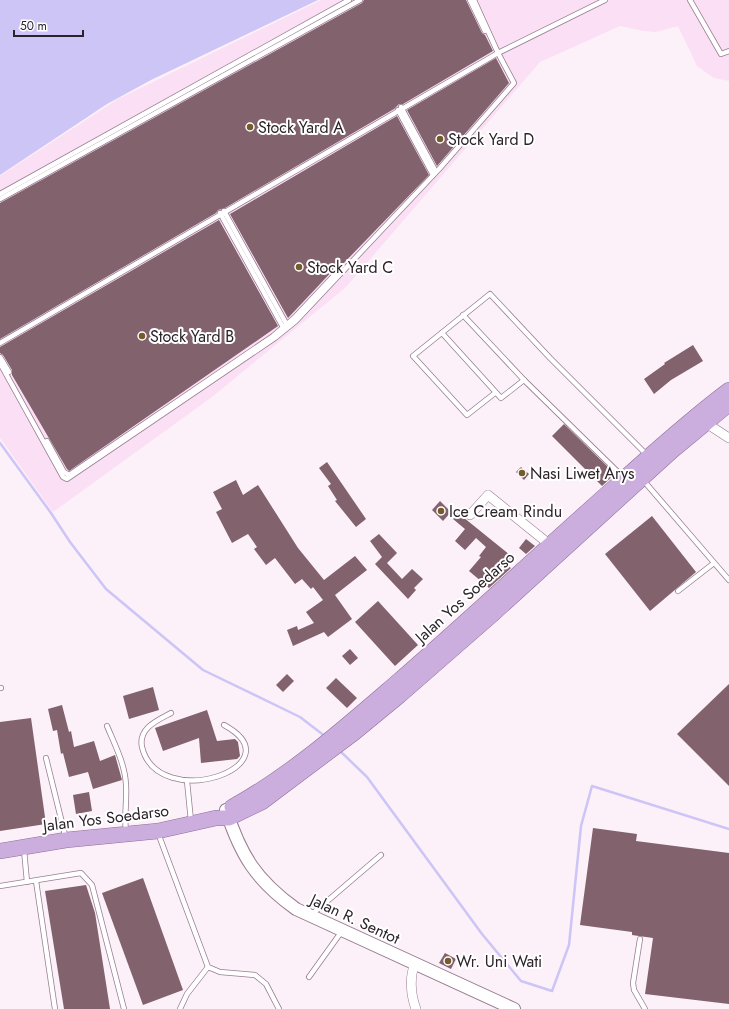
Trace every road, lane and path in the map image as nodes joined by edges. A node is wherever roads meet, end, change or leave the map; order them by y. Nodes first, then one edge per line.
1 (349, 0) edge
2 (360, 0) edge
3 (470, 0) edge
4 (474, 0) edge
5 (601, 0) edge
6 (605, 0) edge
7 (691, 0) edge
8 (729, 50) edge
9 (497, 53) junction
10 (400, 109) junction
11 (433, 173) junction
12 (0, 194) edge
13 (0, 199) edge
14 (222, 212) junction
15 (463, 315) junction
16 (285, 328) junction
17 (442, 333) junction
18 (0, 341) edge
19 (0, 357) edge
20 (0, 363) edge
21 (524, 380) junction
22 (729, 390) edge
23 (496, 392) junction
24 (729, 404) edge
25 (706, 423) junction
26 (729, 438) edge
27 (652, 460) junction
28 (632, 481) junction
29 (470, 515) dead end
30 (554, 549) junction
31 (714, 563) junction
32 (729, 580) edge
33 (678, 592) dead end
34 (488, 610) junction
35 (171, 713) dead end
36 (224, 725) dead end
37 (107, 726) dead end
38 (350, 729) junction
39 (46, 758) dead end
40 (187, 781) junction
41 (224, 815) junction
42 (191, 824) junction
43 (158, 831) junction
44 (126, 834) junction
45 (66, 840) junction
46 (24, 847) junction
47 (0, 851) edge
48 (381, 855) dead end
49 (36, 881) junction
50 (27, 882) junction
51 (0, 886) edge
52 (310, 916) junction
53 (342, 931) junction
54 (640, 939) dead end
55 (415, 964) junction
56 (208, 967) junction
57 (309, 977) dead end
58 (497, 1006) edge
59 (55, 1009) edge
60 (124, 1009) edge
61 (180, 1009) edge
62 (279, 1009) edge
63 (416, 1009) edge
64 (514, 1009) edge
65 (645, 1009) edge

1 - 12 lane
2 - 13 lane
3 - 9 lane
4 - 9 lane
5 - 9 lane
6 - 9 lane
7 - 8 lane
9 - 10 lane
9 - 11 lane
10 - 11 lane
10 - 14 lane
11 - 16 lane
14 - 16 lane
14 - 18 lane
15 - 17 lane
15 - 21 lane
15 - 27 lane
16 - 19 lane
16 - 20 lane
17 - 23 lane
17 - 23 lane
21 - 23 lane
21 - 28 lane
22 - 27 highway, Jalan Yos Soedarso
24 - 25 highway, Jalan Yos Soedarso
25 - 26 street
25 - 27 highway, Jalan Yos Soedarso
27 - 28 highway, Jalan Yos Soedarso
28 - 30 highway, Jalan Yos Soedarso
28 - 31 lane
29 - 30 street
30 - 34 highway, Jalan Yos Soedarso
31 - 32 lane
31 - 33 lane
34 - 38 highway, Jalan Yos Soedarso
34 - 38 highway, Jalan Yos Soedarso
35 - 40 lane
36 - 40 lane
37 - 44 lane
38 - 41 highway, Jalan Yos Soedarso
39 - 45 lane
40 - 42 lane
41 - 42 highway, Jalan Yos Soedarso
41 - 52 street, Jalan R. Sentot
42 - 43 highway, Jalan Yos Soedarso
43 - 44 highway, Jalan Yos Soedarso
43 - 56 lane
44 - 45 highway, Jalan Yos Soedarso
45 - 46 highway, Jalan Yos Soedarso
46 - 47 highway, Jalan Yos Soedarso
46 - 50 lane
48 - 52 lane
49 - 50 lane
49 - 59 lane
49 - 60 lane
50 - 51 lane
52 - 53 street, Jalan R. Sentot
53 - 55 street, Jalan R. Sentot
53 - 57 lane
54 - 65 lane
55 - 58 street, Jalan R. Sentot
55 - 63 street
56 - 61 lane
56 - 62 lane
58 - 64 street, Jalan R. Sentot

